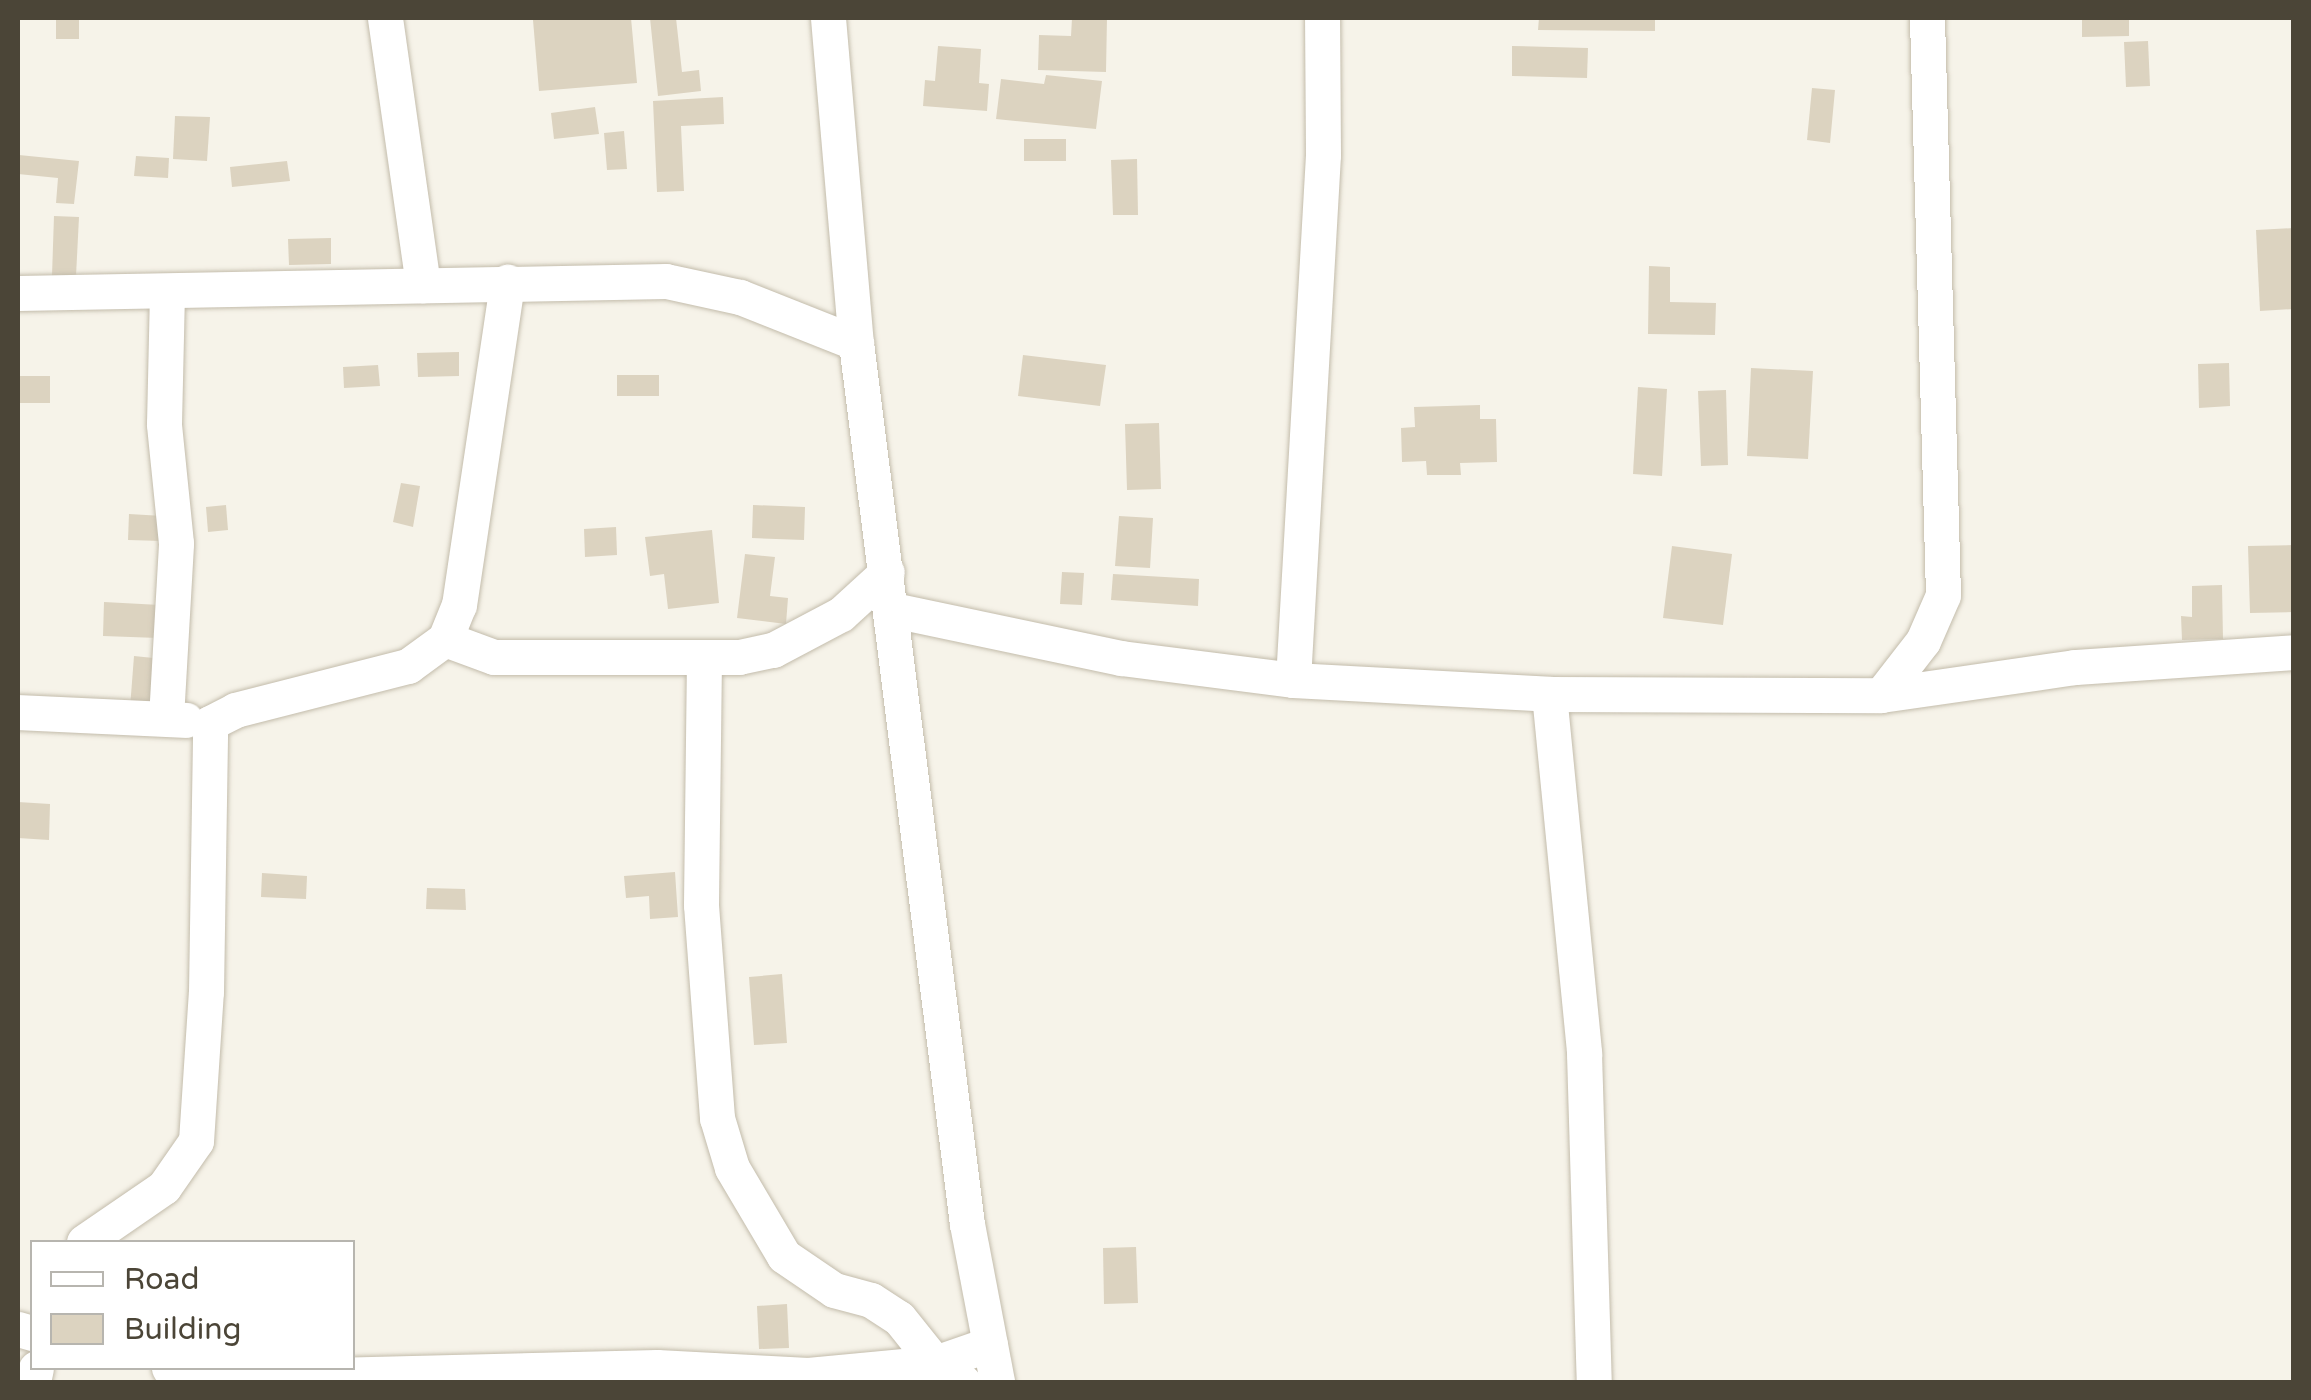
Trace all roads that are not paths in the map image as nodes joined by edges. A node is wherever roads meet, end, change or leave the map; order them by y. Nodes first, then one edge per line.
1 (385, 18) edge
2 (828, 18) edge
3 (1322, 18) edge
4 (1927, 18) edge
5 (507, 282) junction
6 (423, 285) junction
7 (18, 293) edge
8 (167, 295) junction
9 (856, 342) junction
10 (887, 572) junction
11 (893, 610) junction
12 (445, 639) junction
13 (2294, 652) edge
14 (704, 658) junction
15 (1293, 680) junction
16 (1548, 694) junction
17 (1882, 694) junction
18 (18, 712) edge
19 (166, 718) junction
20 (210, 723) junction
21 (87, 1240) edge
22 (990, 1344) junction
23 (187, 1370) edge
24 (949, 1373) edge
25 (997, 1382) edge
26 (1594, 1382) edge

1 - 6 street
2 - 9 street
3 - 15 street
4 - 17 street
5 - 6 street
5 - 9 street
5 - 12 street
6 - 8 street
7 - 8 street
8 - 19 street
9 - 10 street
10 - 11 street
10 - 14 street
11 - 15 street
11 - 22 street
12 - 14 street
12 - 20 street
13 - 17 street
14 - 24 street
15 - 16 street
16 - 17 street
16 - 26 street
18 - 19 street
19 - 20 street
20 - 21 street
22 - 24 street
22 - 25 street
23 - 24 street

